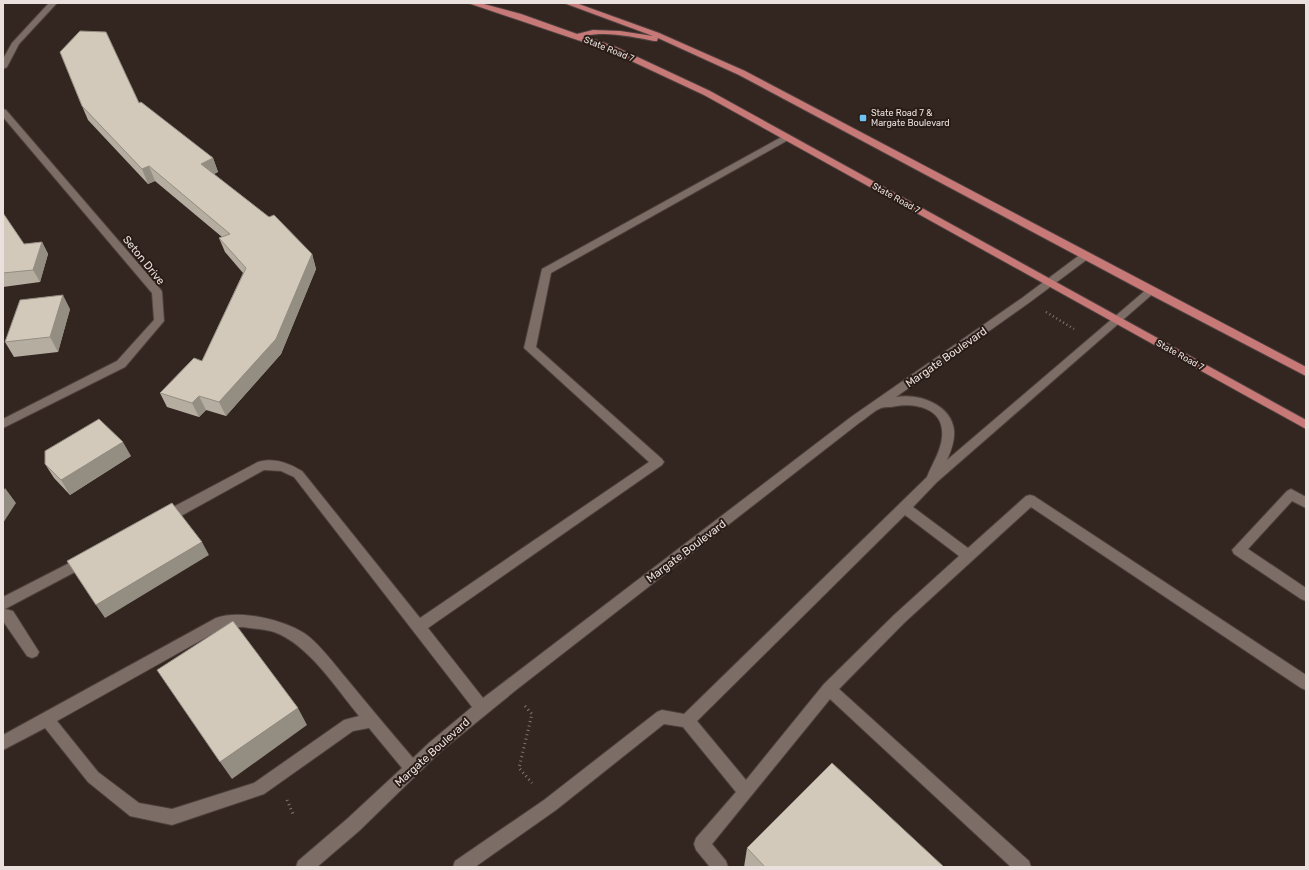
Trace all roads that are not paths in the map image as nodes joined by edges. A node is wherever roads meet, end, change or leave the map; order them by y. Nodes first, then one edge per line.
1 (54, 3) edge
2 (472, 3) edge
3 (568, 3) edge
4 (577, 36) junction
5 (677, 43) junction
6 (3, 46) edge
7 (14, 46) junction
8 (3, 67) edge
9 (3, 112) edge
10 (787, 137) junction
11 (1085, 256) junction
12 (1049, 284) junction
13 (1151, 291) junction
14 (1118, 321) junction
15 (1306, 372) edge
16 (877, 405) junction
17 (3, 424) edge
18 (1306, 425) edge
19 (933, 479) junction
20 (1306, 503) edge
21 (904, 507) junction
22 (150, 525) edge
23 (94, 555) edge
24 (969, 556) junction
25 (1306, 595) edge
26 (3, 604) edge
27 (3, 615) edge
28 (418, 627) junction
29 (32, 652) dead end
30 (1306, 683) edge
31 (829, 689) junction
32 (482, 708) junction
33 (47, 718) junction
34 (372, 720) junction
35 (687, 721) junction
36 (3, 743) edge
37 (412, 769) junction
38 (746, 792) junction
39 (304, 867) edge
40 (461, 867) edge
41 (720, 867) edge
42 (1023, 867) edge

1 - 7 street
2 - 4 main road, State Road 7
3 - 5 main road
4 - 5 main road
4 - 10 main road, State Road 7
5 - 11 main road
6 - 7 street
7 - 8 street
9 - 17 street, Seton Drive
10 - 12 main road, State Road 7
10 - 28 street
11 - 12 street, Margate Boulevard
11 - 13 main road
12 - 14 main road, State Road 7
12 - 16 street, Margate Boulevard
13 - 14 street
13 - 15 main road
14 - 18 main road, State Road 7
14 - 19 street
16 - 19 street
16 - 32 street, Margate Boulevard
19 - 21 street
20 - 25 street
21 - 24 street
21 - 35 street
22 - 28 street
23 - 26 street
24 - 30 street
24 - 31 street
27 - 29 street
28 - 32 street
31 - 38 street
31 - 42 street
32 - 37 street, Margate Boulevard
33 - 34 street
33 - 34 street
33 - 36 street
34 - 37 street
35 - 38 street
35 - 40 street
37 - 39 street, Margate Boulevard
38 - 41 street

